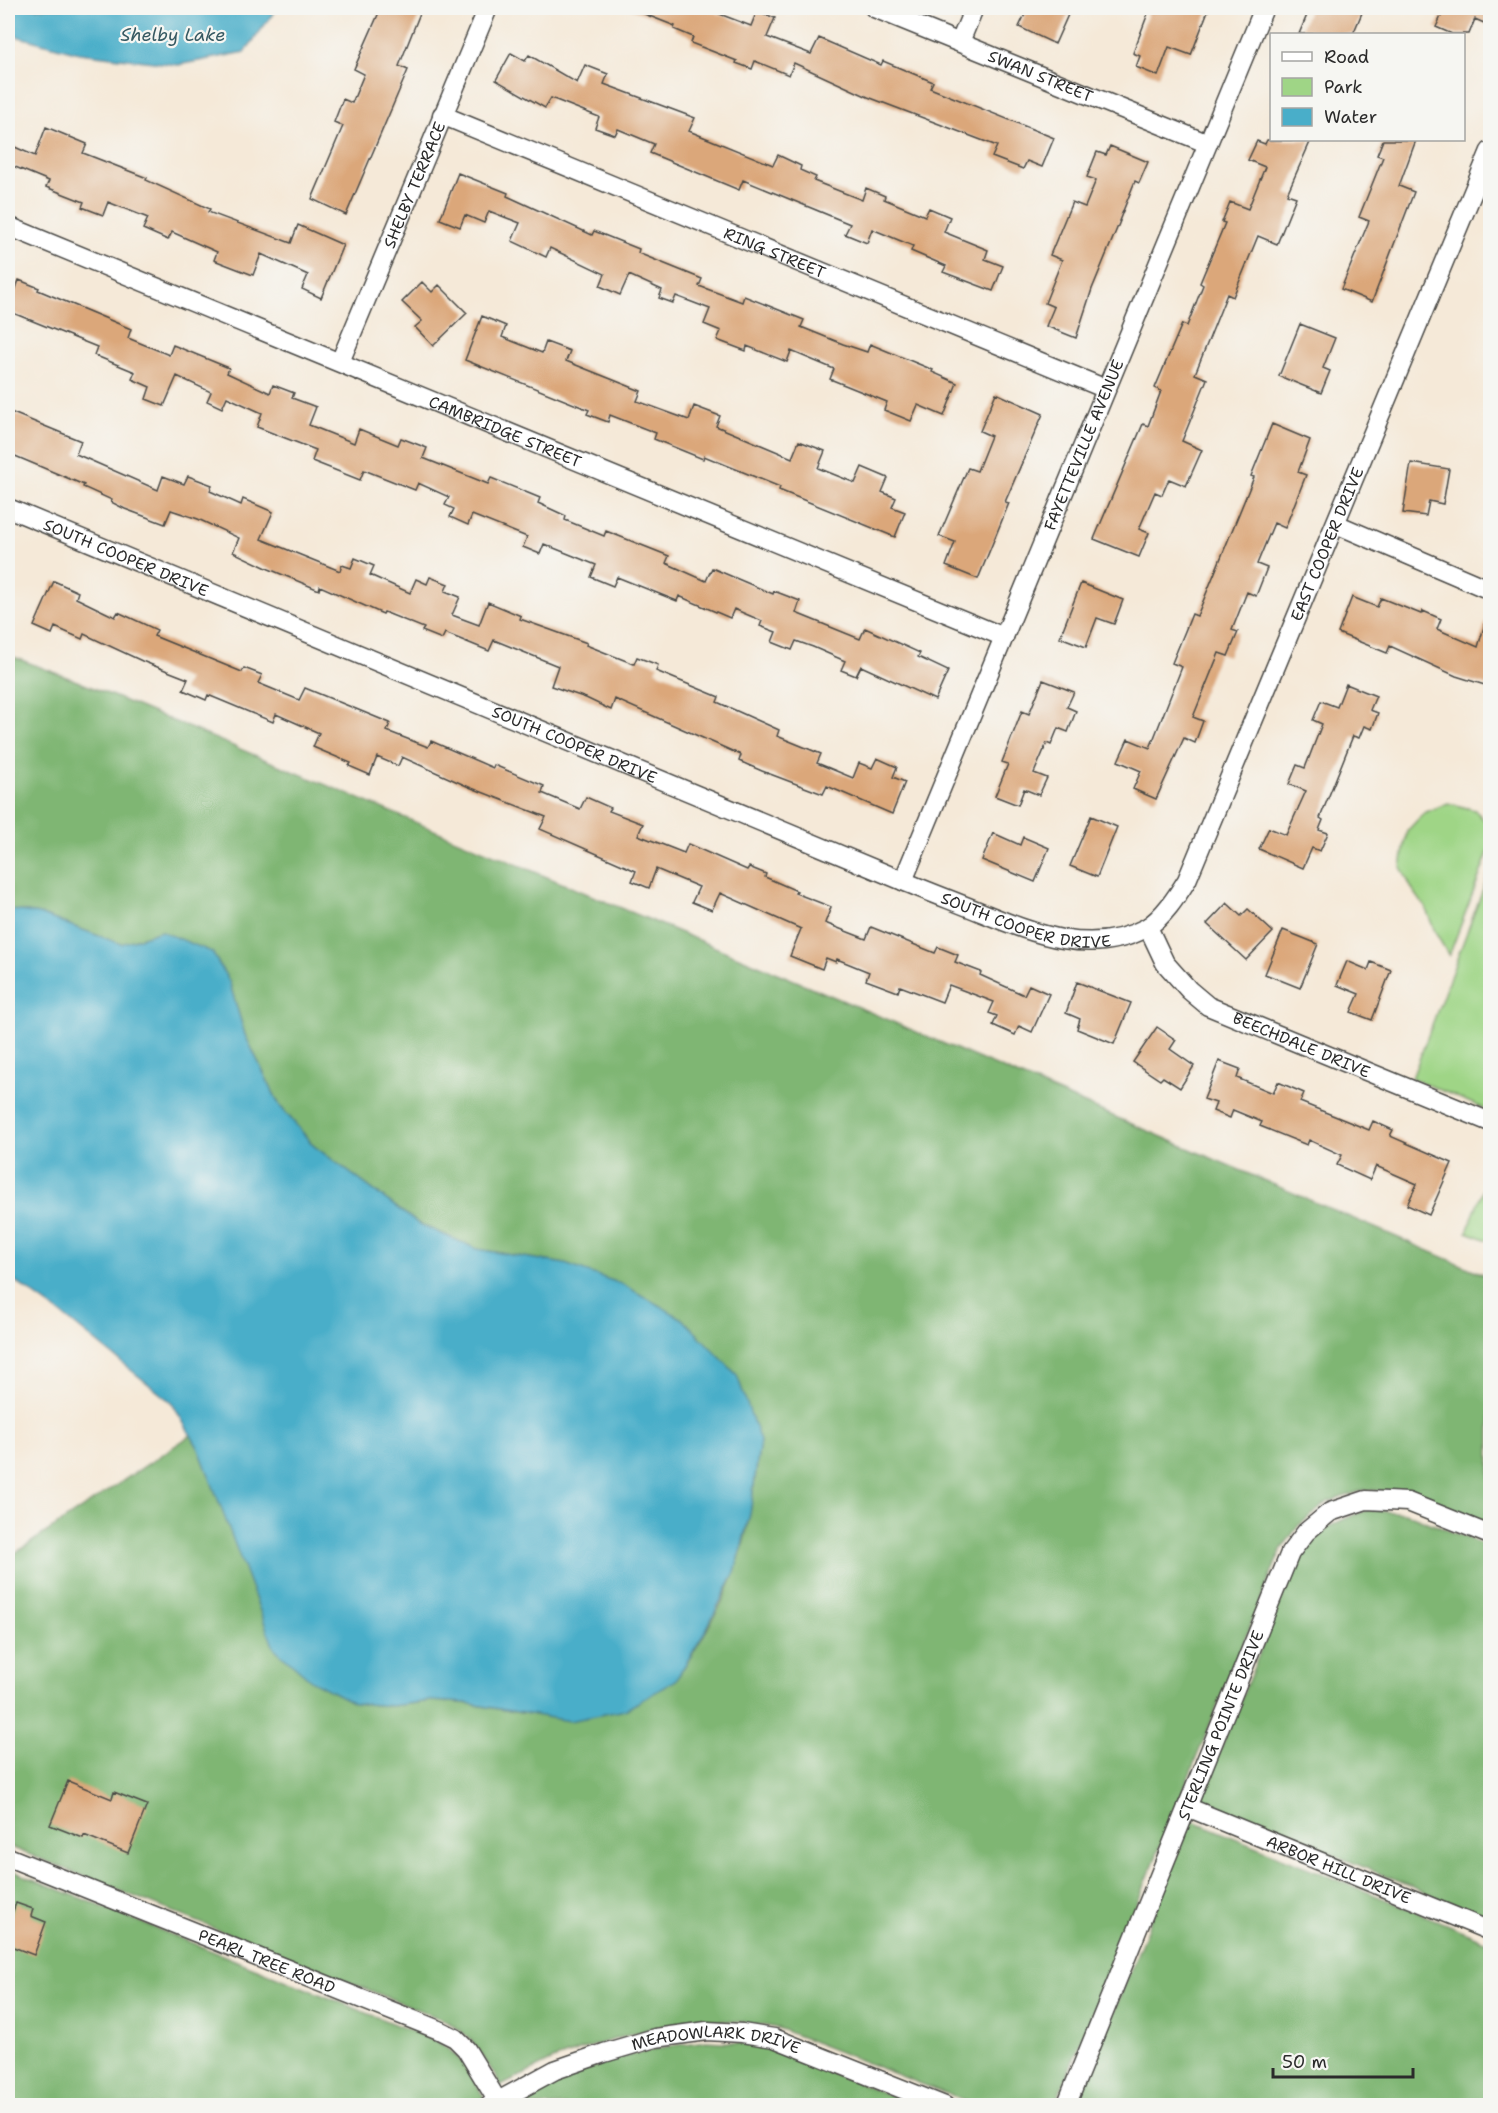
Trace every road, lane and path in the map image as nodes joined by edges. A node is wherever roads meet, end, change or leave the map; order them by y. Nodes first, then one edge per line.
1 (488, 8) edge
2 (874, 8) edge
3 (974, 8) edge
4 (1264, 8) edge
5 (960, 42) junction
6 (442, 115) junction
7 (1206, 143) junction
8 (1491, 151) edge
9 (8, 226) edge
10 (340, 362) junction
11 (1106, 389) junction
12 (8, 508) edge
13 (1336, 524) junction
14 (1491, 590) edge
15 (1004, 637) junction
16 (903, 881) junction
17 (1148, 927) junction
18 (1491, 1122) edge
19 (1491, 1535) edge
20 (1187, 1807) junction
21 (8, 1857) edge
22 (1491, 1931) edge
23 (493, 2103) edge
24 (945, 2106) edge
25 (1066, 2106) edge

1 - 6 street, SHELBY TERRACE
2 - 5 street, SWAN STREET
3 - 5 street
4 - 7 street, FAYETTEVILLE AVENUE
5 - 7 street, SWAN STREET
6 - 10 street, SHELBY TERRACE
6 - 11 street, RING STREET
7 - 11 street, FAYETTEVILLE AVENUE
8 - 13 street, EAST COOPER DRIVE
9 - 10 street, CAMBRIDGE STREET
10 - 15 street, CAMBRIDGE STREET
11 - 15 street, FAYETTEVILLE AVENUE
12 - 16 street, SOUTH COOPER DRIVE
13 - 14 street
13 - 17 street, EAST COOPER DRIVE
15 - 16 street, FAYETTEVILLE AVENUE
16 - 17 street, SOUTH COOPER DRIVE
17 - 18 street, BEECHDALE DRIVE
19 - 20 street, STERLING POINTE DRIVE
20 - 22 street, ARBOR HILL DRIVE
20 - 25 street, STERLING POINTE DRIVE
21 - 23 street, PEARL TREE ROAD
23 - 24 street, MEADOWLARK DRIVE

